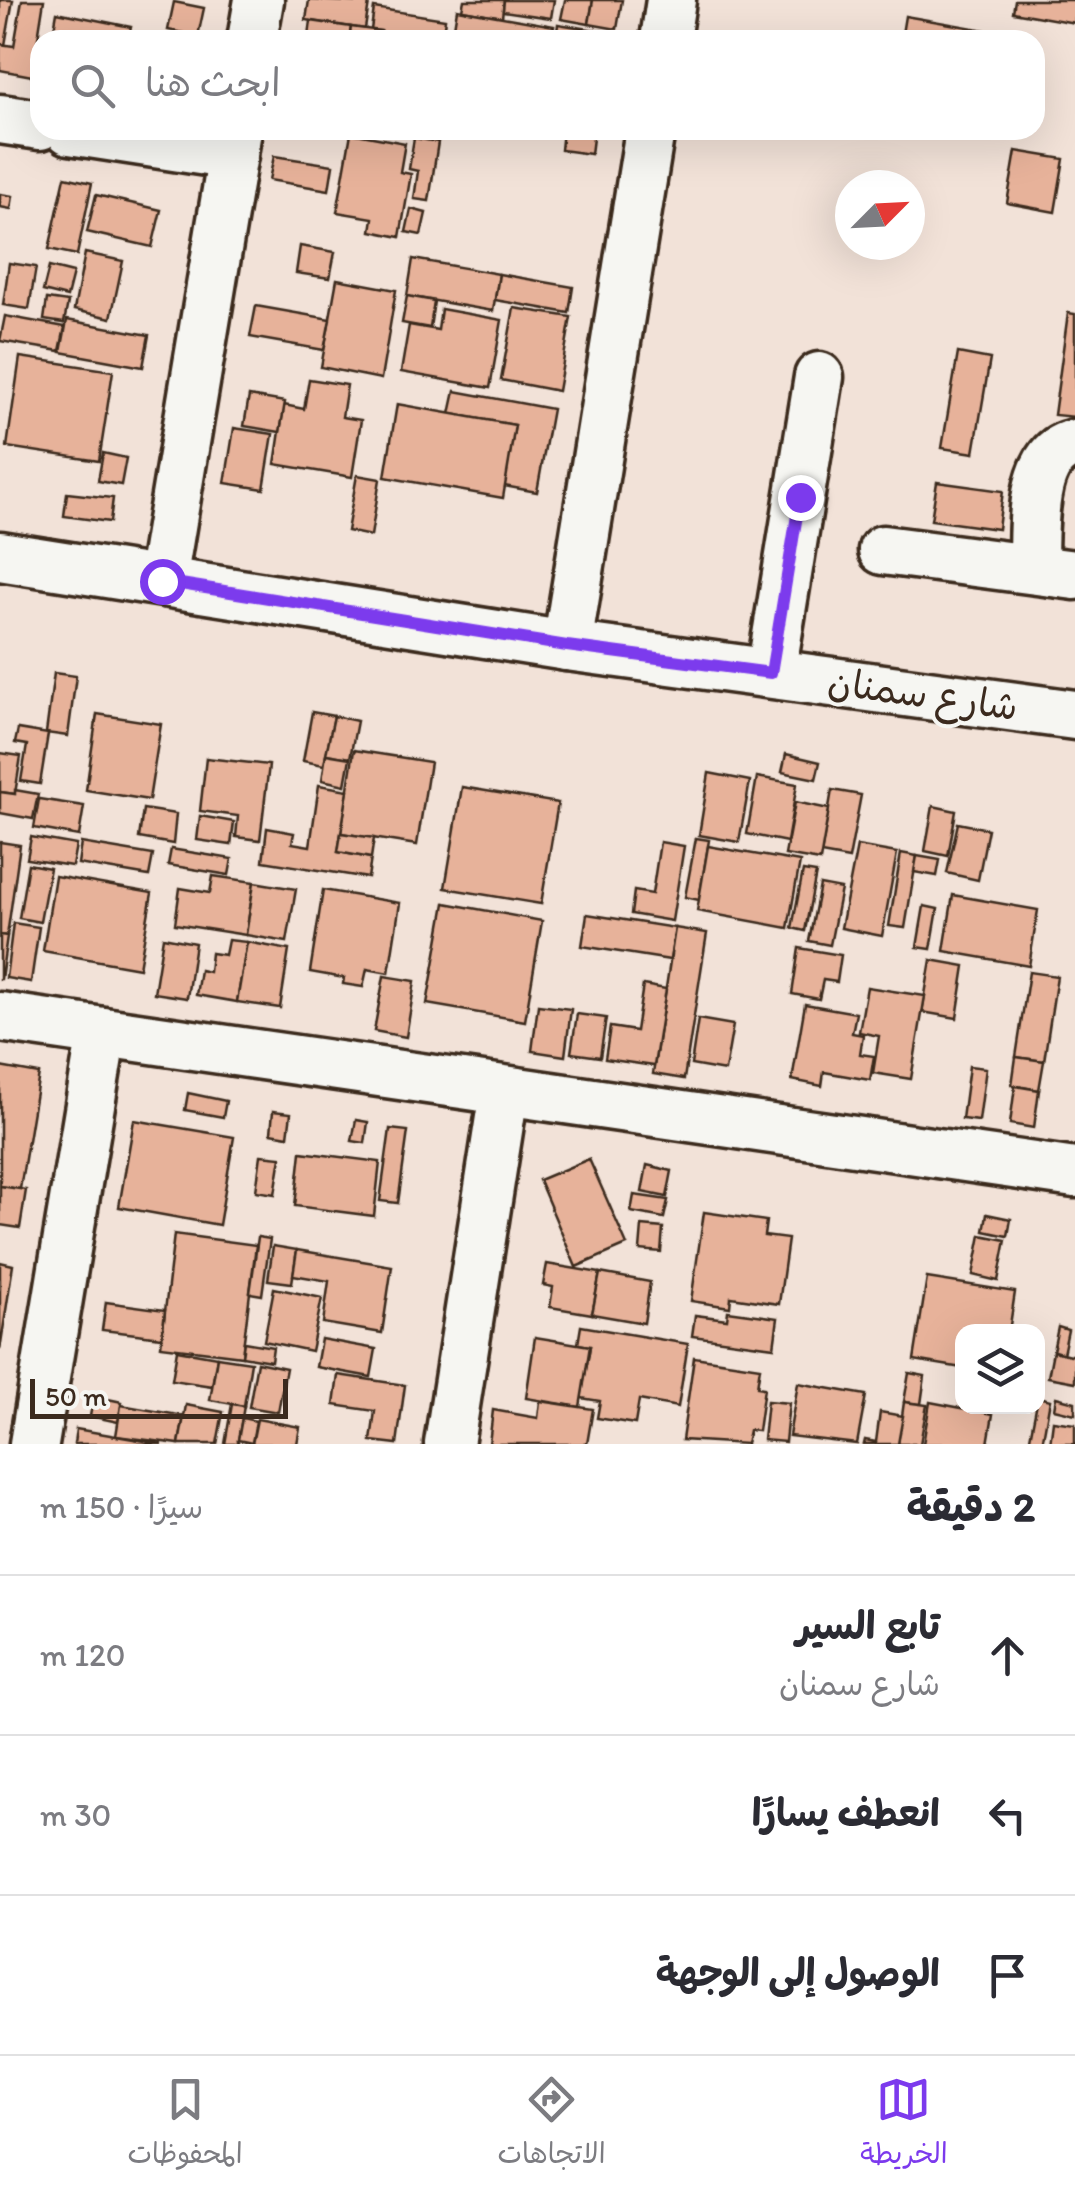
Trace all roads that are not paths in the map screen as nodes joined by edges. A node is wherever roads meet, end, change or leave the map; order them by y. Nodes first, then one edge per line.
1 (259, 0) edge
2 (672, 0) edge
3 (254, 30) edge
4 (667, 30) edge
5 (0, 119) edge
6 (30, 124) edge
7 (208, 140) edge
8 (648, 140) edge
9 (235, 142) edge
10 (819, 377) dead end
11 (1075, 444) edge
12 (883, 550) dead end
13 (0, 556) edge
14 (1054, 572) edge
15 (162, 581) junction
16 (567, 646) junction
17 (771, 673) junction
18 (1075, 715) edge
19 (0, 1017) edge
20 (102, 1032) junction
21 (504, 1092) junction
22 (1075, 1173) edge
23 (23, 1436) edge
24 (448, 1444) edge

1 - 3 street
2 - 4 street
5 - 6 street
7 - 9 street
8 - 16 street
9 - 15 street
10 - 17 street
11 - 14 street
12 - 14 street
13 - 15 street, شارع سمنان
15 - 16 street, شارع سمنان
16 - 17 street, شارع سمنان
17 - 18 street, شارع سمنان
19 - 20 street
20 - 21 street
20 - 23 street
21 - 22 street
21 - 24 street

